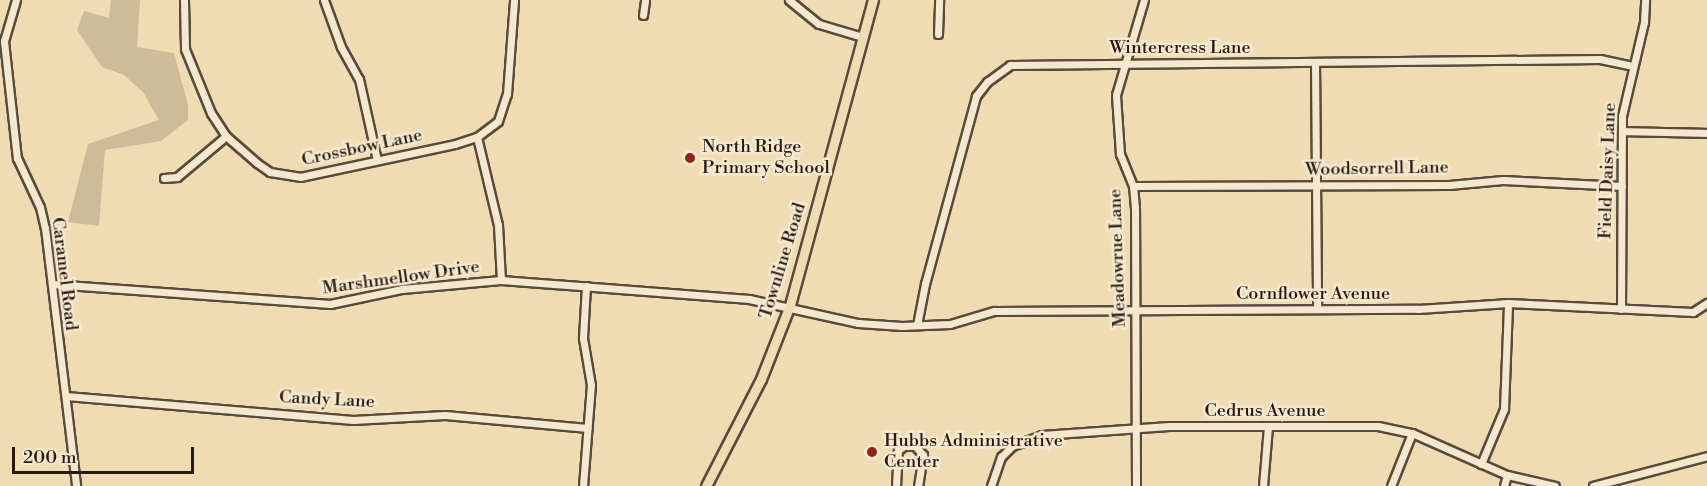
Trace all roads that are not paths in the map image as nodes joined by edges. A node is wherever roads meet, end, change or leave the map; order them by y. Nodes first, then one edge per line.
1 (16, 0) edge
2 (184, 0) edge
3 (324, 0) edge
4 (514, 0) edge
5 (645, 0) edge
6 (789, 0) edge
7 (873, 0) edge
8 (939, 0) edge
9 (1144, 0) edge
10 (1645, 0) edge
11 (643, 15) dead end
12 (938, 34) dead end
13 (863, 37) junction
14 (1315, 62) junction
15 (1123, 63) junction
16 (1632, 66) junction
17 (1622, 131) junction
18 (1707, 133) edge
19 (226, 136) junction
20 (477, 137) junction
21 (377, 160) junction
22 (164, 178) dead end
23 (1316, 185) junction
24 (1133, 186) junction
25 (1622, 186) junction
26 (501, 280) junction
27 (52, 284) junction
28 (586, 286) junction
29 (1508, 303) junction
30 (1707, 303) edge
31 (790, 305) junction
32 (1317, 309) junction
33 (1621, 309) junction
34 (1136, 310) junction
35 (917, 325) junction
36 (66, 396) junction
37 (1268, 426) junction
38 (587, 428) junction
39 (1137, 428) junction
40 (1412, 433) junction
41 (1707, 456) edge
42 (1480, 464) junction
43 (1507, 475) junction
44 (76, 486) edge
45 (583, 486) edge
46 (706, 486) edge
47 (896, 486) edge
48 (918, 486) edge
49 (991, 486) edge
50 (1136, 486) edge
51 (1263, 486) edge
52 (1391, 486) edge
53 (1504, 486) edge
54 (1555, 486) edge
55 (1597, 486) edge

1 - 27 street, Caramel Road
2 - 19 street, Crossbow Lane
3 - 21 street
4 - 20 street, Crossbow Lane
5 - 11 street
6 - 13 street
7 - 13 main road, Townline Road
8 - 12 street
9 - 15 street, Meadowrue Lane
10 - 16 street, Field Daisy Lane
13 - 31 main road, Townline Road
14 - 15 street, Wintercress Lane
14 - 16 street, Wintercress Lane
14 - 23 street
15 - 24 street, Meadowrue Lane
15 - 35 street, Wintercress Lane
16 - 17 street, Field Daisy Lane
17 - 18 street
17 - 25 street, Field Daisy Lane
19 - 21 street, Crossbow Lane
19 - 22 street
20 - 21 street, Crossbow Lane
20 - 26 street
23 - 24 street, Woodsorrell Lane
23 - 25 street, Woodsorrell Lane
23 - 32 street
24 - 34 street, Meadowrue Lane
25 - 33 street, Field Daisy Lane
26 - 27 street, Marshmellow Drive
26 - 28 street, Marshmellow Drive
27 - 36 street, Caramel Road
28 - 31 street, Marshmellow Drive
28 - 38 street
29 - 32 street, Cornflower Avenue
29 - 33 street, Cornflower Avenue
29 - 42 street
30 - 33 street, Cornflower Avenue
31 - 35 street, Marshmellow Drive
31 - 46 main road, Townline Road
32 - 34 street, Cornflower Avenue
34 - 35 street, Cornflower Avenue
34 - 39 street, Meadowrue Lane
36 - 38 street, Candy Lane
36 - 44 street, Caramel Road
37 - 39 street, Cedrus Avenue
37 - 40 street, Cedrus Avenue
37 - 51 street
38 - 45 street
39 - 49 street, Cedrus Avenue
39 - 50 street, Meadowrue Lane
40 - 42 street, Cedrus Avenue
40 - 52 street
41 - 55 street
42 - 43 street, Cedrus Avenue
43 - 53 street
43 - 54 street, Cedrus Avenue
47 - 48 street

